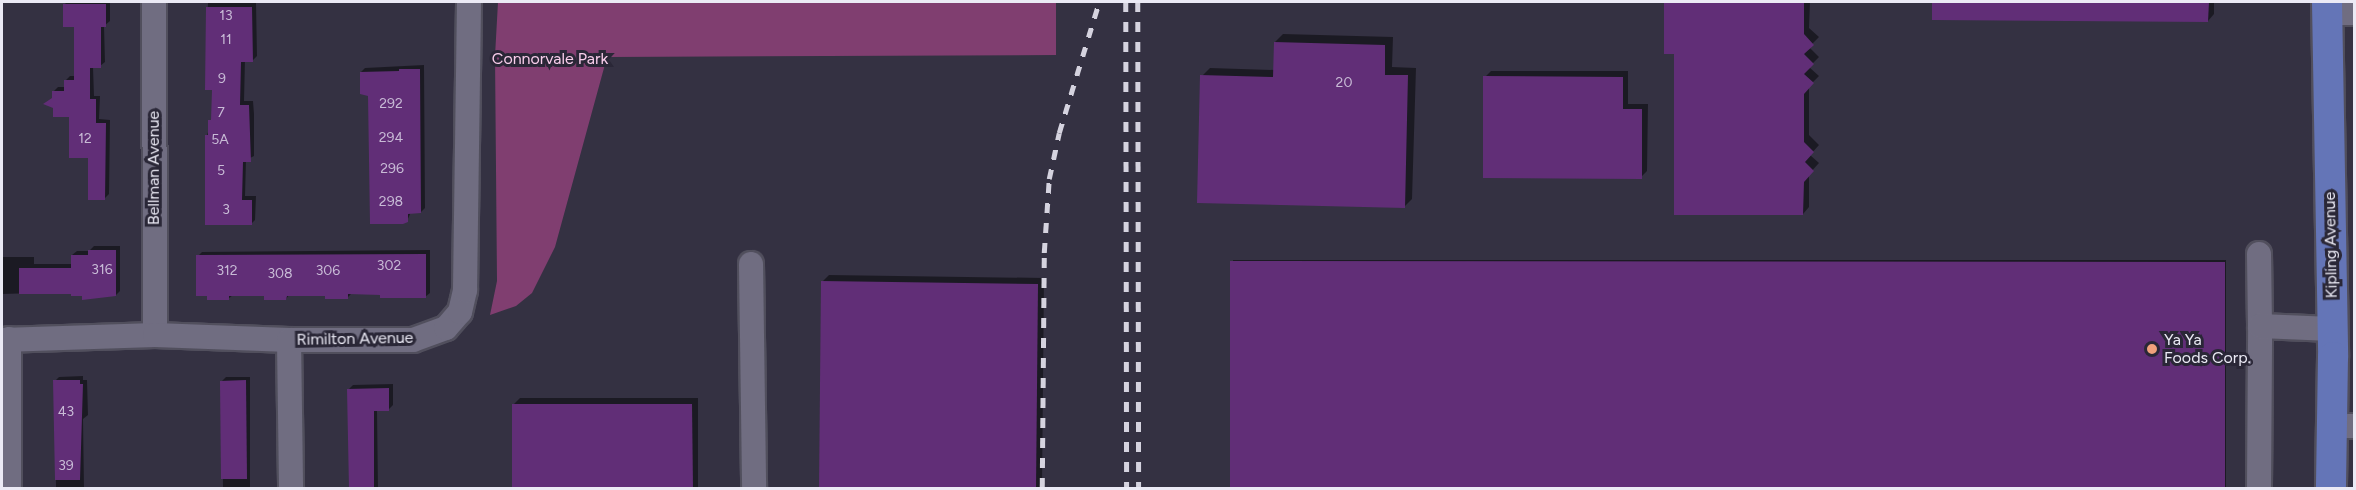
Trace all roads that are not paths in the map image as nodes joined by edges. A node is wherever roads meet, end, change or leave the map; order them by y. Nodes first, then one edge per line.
1 (154, 2) edge
2 (469, 2) edge
3 (2336, 9) edge
4 (2259, 254) dead end
5 (752, 264) dead end
6 (2260, 326) junction
7 (2332, 329) junction
8 (154, 335) junction
9 (5, 339) edge
10 (289, 340) junction
11 (2343, 425) edge
12 (9, 489) edge
13 (291, 489) edge
14 (754, 489) edge
15 (2259, 489) edge
16 (2331, 489) edge

1 - 8 street, Bellman Avenue
2 - 10 street, Rimilton Avenue
3 - 7 main road, Kipling Avenue
4 - 6 street
5 - 14 street
6 - 7 street
6 - 15 street
7 - 11 main road, Kipling Avenue
8 - 9 street, Rimilton Avenue
8 - 10 street, Rimilton Avenue
9 - 12 street
10 - 13 street
11 - 16 main road, Kipling Avenue

